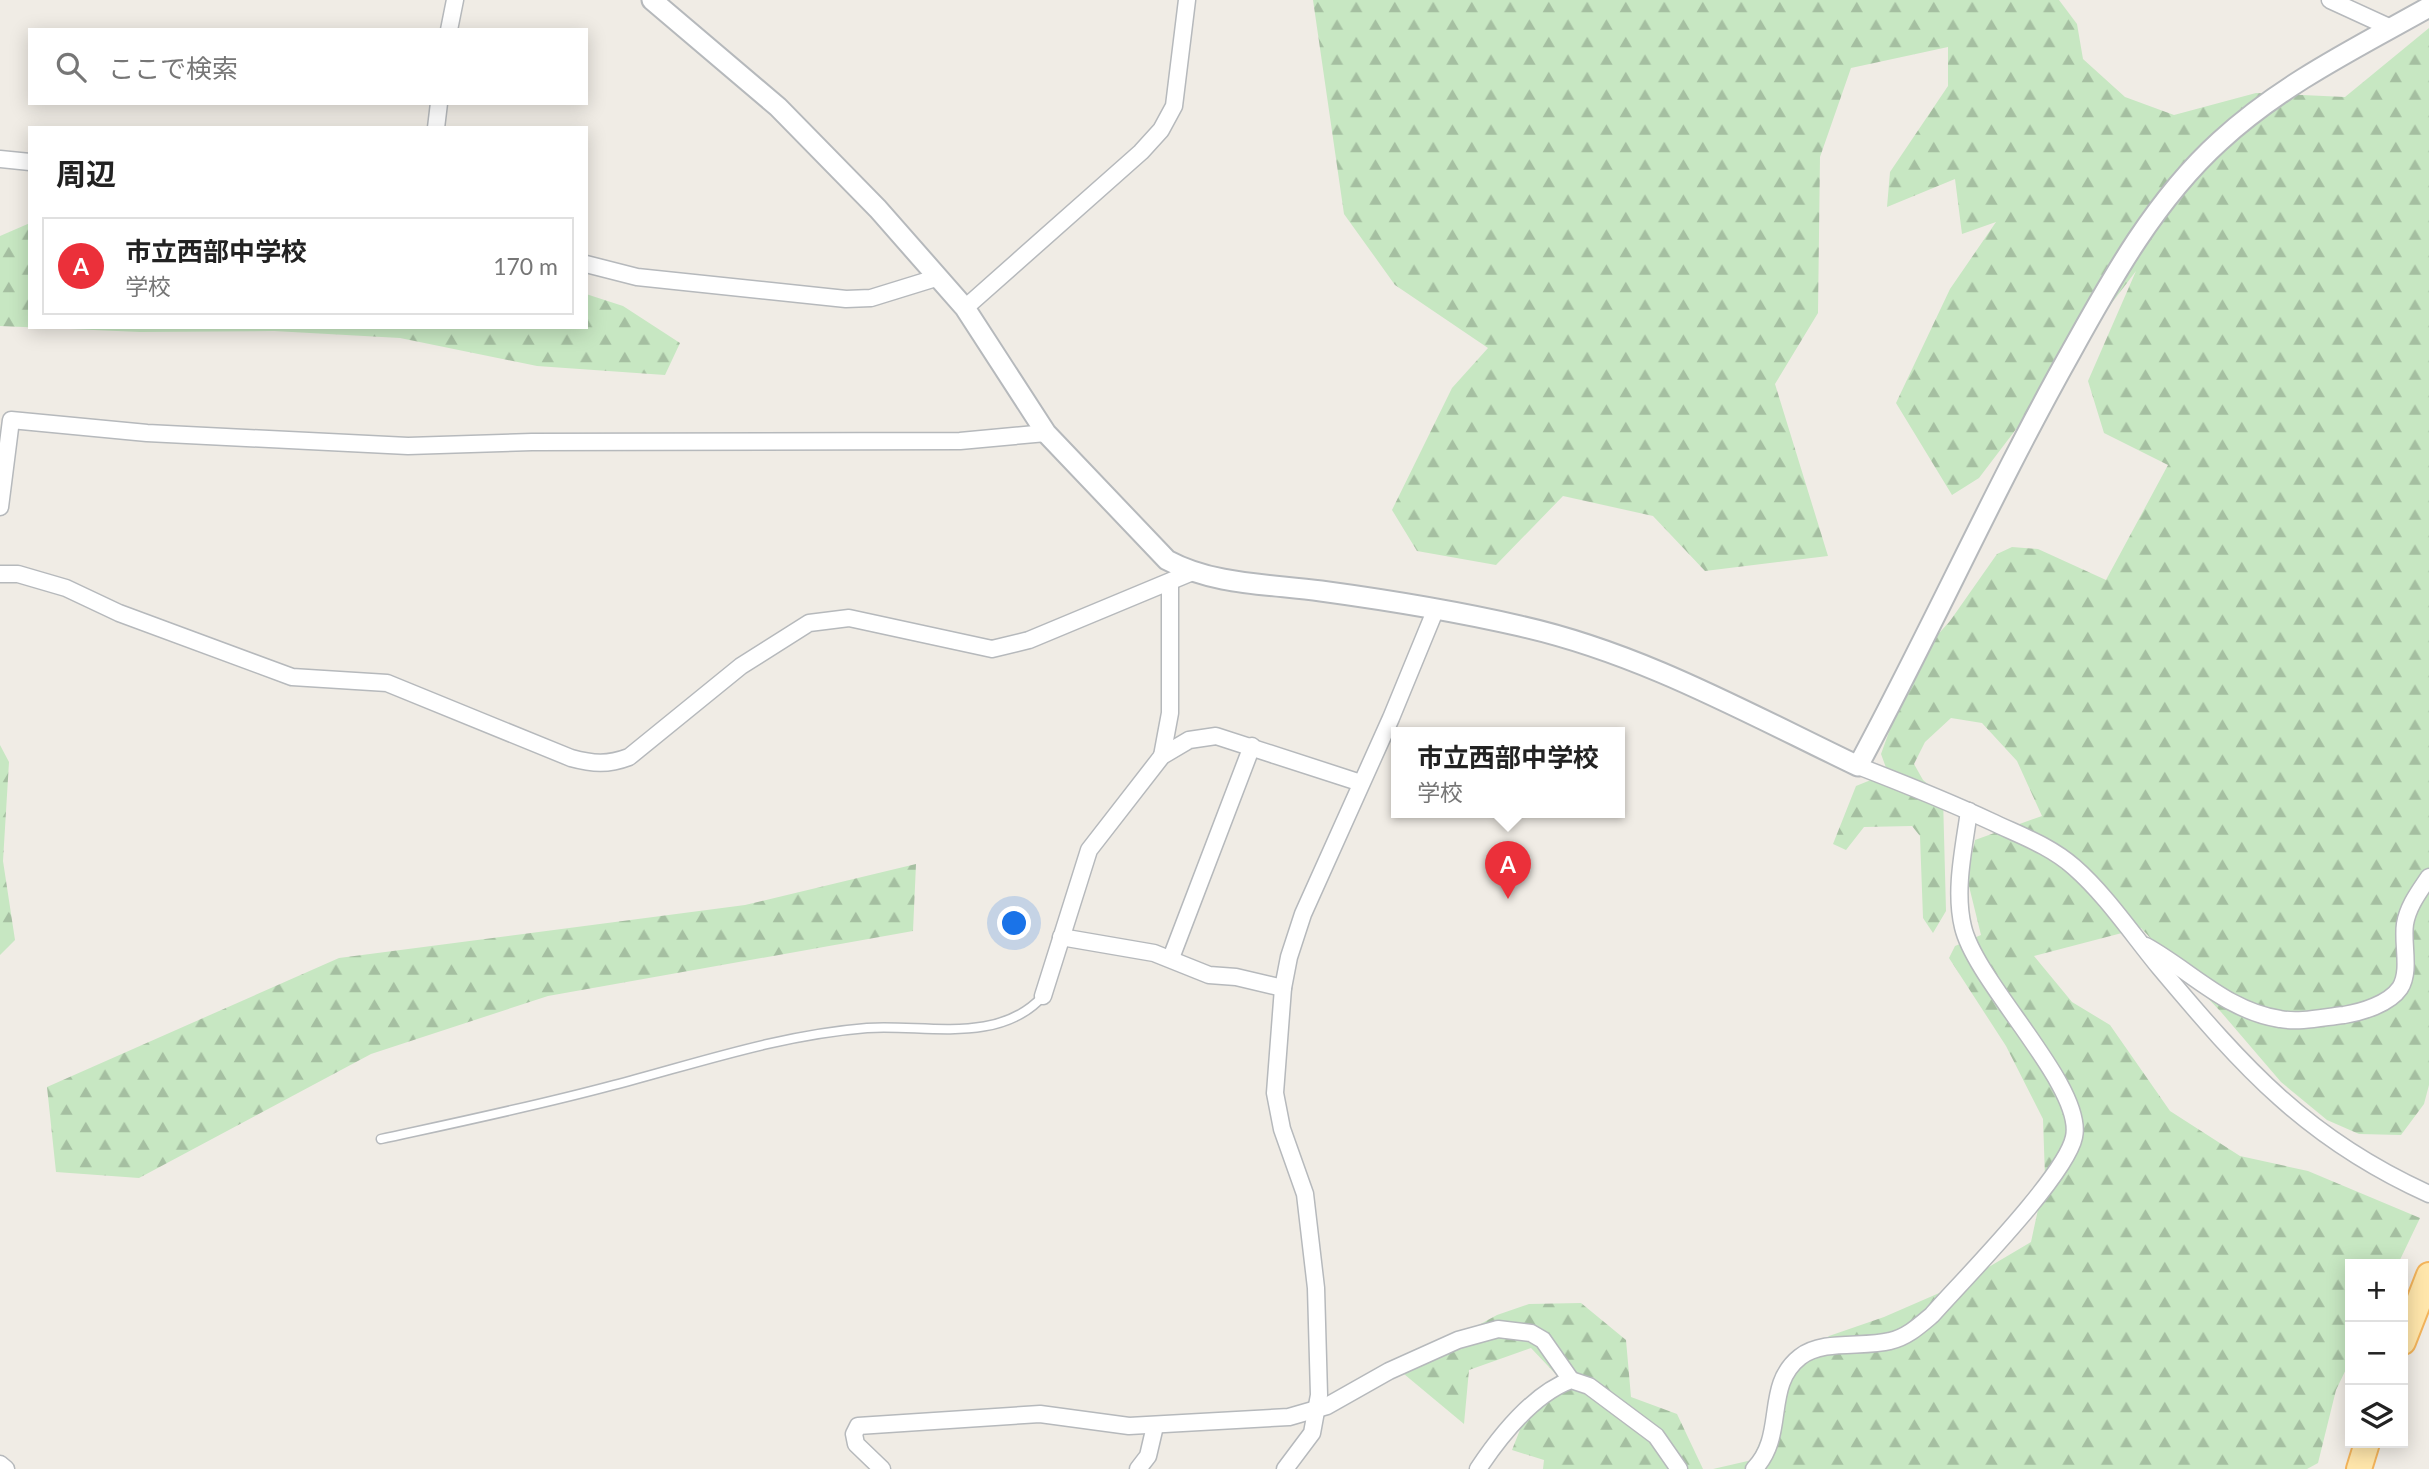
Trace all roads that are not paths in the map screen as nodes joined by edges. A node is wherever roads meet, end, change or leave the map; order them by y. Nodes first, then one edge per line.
1 (455, 0) edge
2 (652, 0) edge
3 (1186, 0) edge
4 (2330, 0) edge
5 (2429, 6) edge
6 (449, 28) edge
7 (2391, 28) junction
8 (439, 105) edge
9 (436, 126) edge
10 (0, 159) edge
11 (28, 162) edge
12 (588, 264) edge
13 (939, 276) junction
14 (965, 308) junction
15 (1046, 433) junction
16 (0, 507) edge
17 (1190, 573) junction
18 (0, 574) edge
19 (1170, 583) junction
20 (1434, 611) junction
21 (1252, 746) junction
22 (1162, 756) junction
23 (1858, 766) junction
24 (1361, 783) junction
25 (1969, 811) junction
26 (2429, 877) edge
27 (1061, 937) junction
28 (2138, 942) junction
29 (1171, 958) junction
30 (1283, 988) junction
31 (1043, 996) joint
32 (381, 1139) dead end
33 (2429, 1195) edge
34 (2429, 1275) edge
35 (2408, 1329) edge
36 (1572, 1380) junction
37 (1318, 1410) junction
38 (1155, 1426) junction
39 (2365, 1448) edge
40 (0, 1464) edge
41 (5, 1469) edge
42 (881, 1469) edge
43 (1138, 1469) edge
44 (1285, 1469) edge
45 (1478, 1469) edge
46 (1679, 1469) edge
47 (1754, 1469) edge
48 (2359, 1469) edge

1 - 6 street
2 - 13 street
3 - 14 street
4 - 7 street
5 - 7 street
7 - 23 street
8 - 9 street
10 - 11 street
12 - 13 street
13 - 14 street
14 - 15 street
15 - 16 street
15 - 17 street
17 - 19 street
17 - 20 street
18 - 19 street
19 - 22 street
20 - 23 street
20 - 24 street
21 - 22 street
21 - 24 street
21 - 29 street
22 - 27 street
23 - 25 street
24 - 30 street
25 - 28 street
25 - 47 street
26 - 28 street
27 - 29 street
27 - 31 street
28 - 33 street
29 - 30 street
30 - 37 street
31 - 32 lane
34 - 35 main road
36 - 37 street
36 - 45 street
36 - 46 street
37 - 38 street
37 - 44 street
38 - 42 street
38 - 43 street
39 - 48 main road
40 - 41 street

